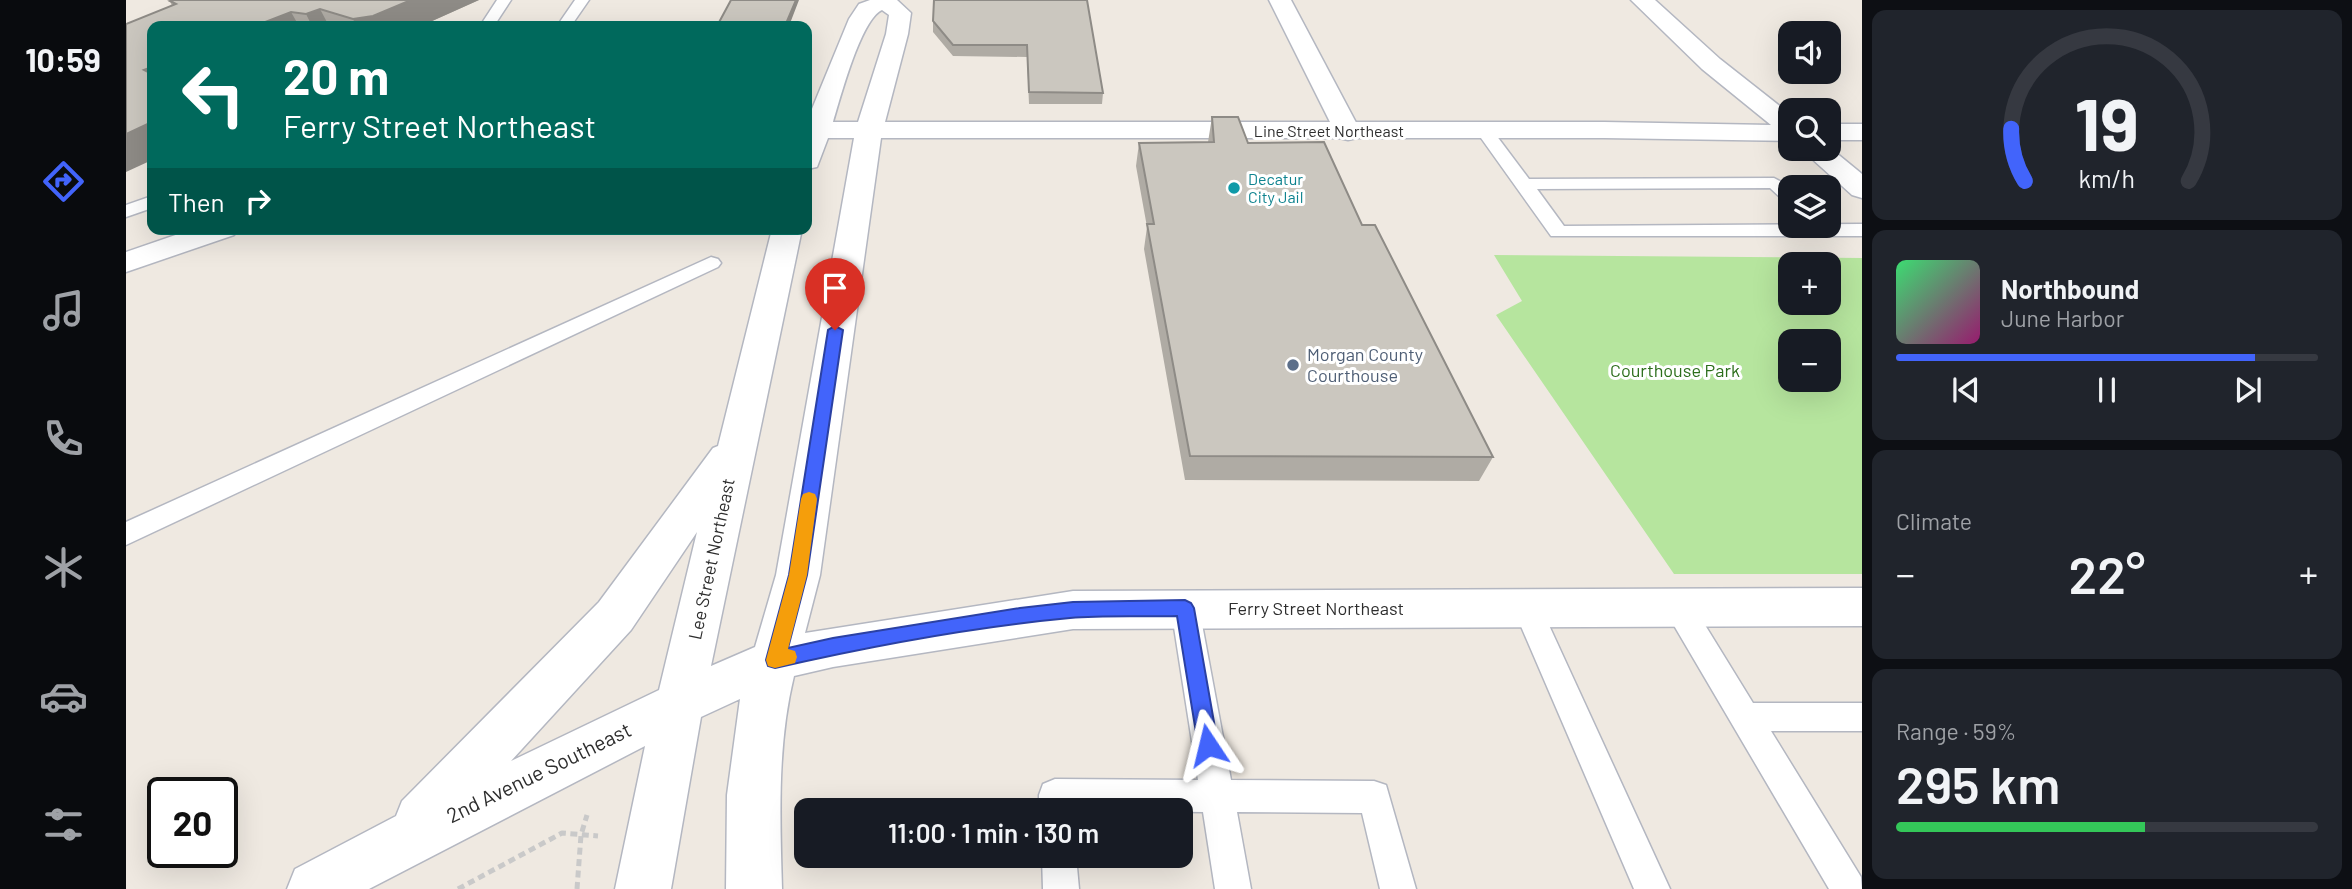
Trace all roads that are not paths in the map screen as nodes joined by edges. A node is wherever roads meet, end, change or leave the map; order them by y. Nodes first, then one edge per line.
1 (504, 0) edge
2 (582, 0) edge
3 (1280, 0) edge
4 (1642, 0) edge
5 (885, 1) edge
6 (490, 21) edge
7 (567, 21) edge
8 (841, 63) junction
9 (812, 76) edge
10 (1778, 117) edge
11 (813, 130) edge
12 (869, 131) junction
13 (1484, 131) junction
14 (1348, 132) junction
15 (1841, 132) edge
16 (1862, 132) edge
17 (1778, 133) edge
18 (1829, 161) edge
19 (1524, 184) junction
20 (1778, 186) edge
21 (1862, 189) edge
22 (147, 204) edge
23 (126, 211) edge
24 (1778, 228) edge
25 (1841, 228) edge
26 (1862, 230) edge
27 (206, 235) edge
28 (786, 235) edge
29 (126, 263) edge
30 (711, 263) dead end
31 (736, 445) junction
32 (126, 534) edge
33 (1862, 607) edge
34 (1185, 608) junction
35 (1679, 608) junction
36 (1528, 610) junction
37 (775, 660) junction
38 (681, 703) junction
39 (1746, 717) junction
40 (1862, 717) edge
41 (1216, 795) junction
42 (1055, 798) edge
43 (396, 844) junction
44 (1060, 868) edge
45 (316, 889) edge
46 (643, 889) edge
47 (754, 889) edge
48 (1061, 889) edge
49 (1233, 889) edge
50 (1398, 889) edge
51 (1652, 889) edge
52 (1849, 889) edge

1 - 6 lane
2 - 7 lane
3 - 14 street
4 - 10 street
5 - 8 street
5 - 12 street
8 - 9 street
8 - 11 street
11 - 12 street
12 - 14 street, Line Street Northeast
12 - 37 street
13 - 14 street, Line Street Northeast
13 - 17 street, Line Street Northeast
13 - 19 lane
15 - 16 street
18 - 21 street
19 - 20 lane
19 - 24 lane
22 - 23 lane
25 - 26 lane
27 - 29 street
28 - 31 street, Lee Street Northeast
30 - 32 lane
31 - 38 street, Lee Street Northeast
31 - 43 street
33 - 35 street, Ferry Street Northeast
34 - 36 street, Ferry Street Northeast
34 - 37 street, Ferry Street Northeast
34 - 41 lane
35 - 36 street, Ferry Street Northeast
35 - 39 lane
36 - 51 lane
37 - 38 street, 2nd Avenue Southeast
37 - 47 street
38 - 43 street, 2nd Avenue Southeast
38 - 46 street, Lee Street Northeast
39 - 40 lane
39 - 52 lane
41 - 42 lane
41 - 49 lane
41 - 50 lane
43 - 45 street
44 - 48 lane

